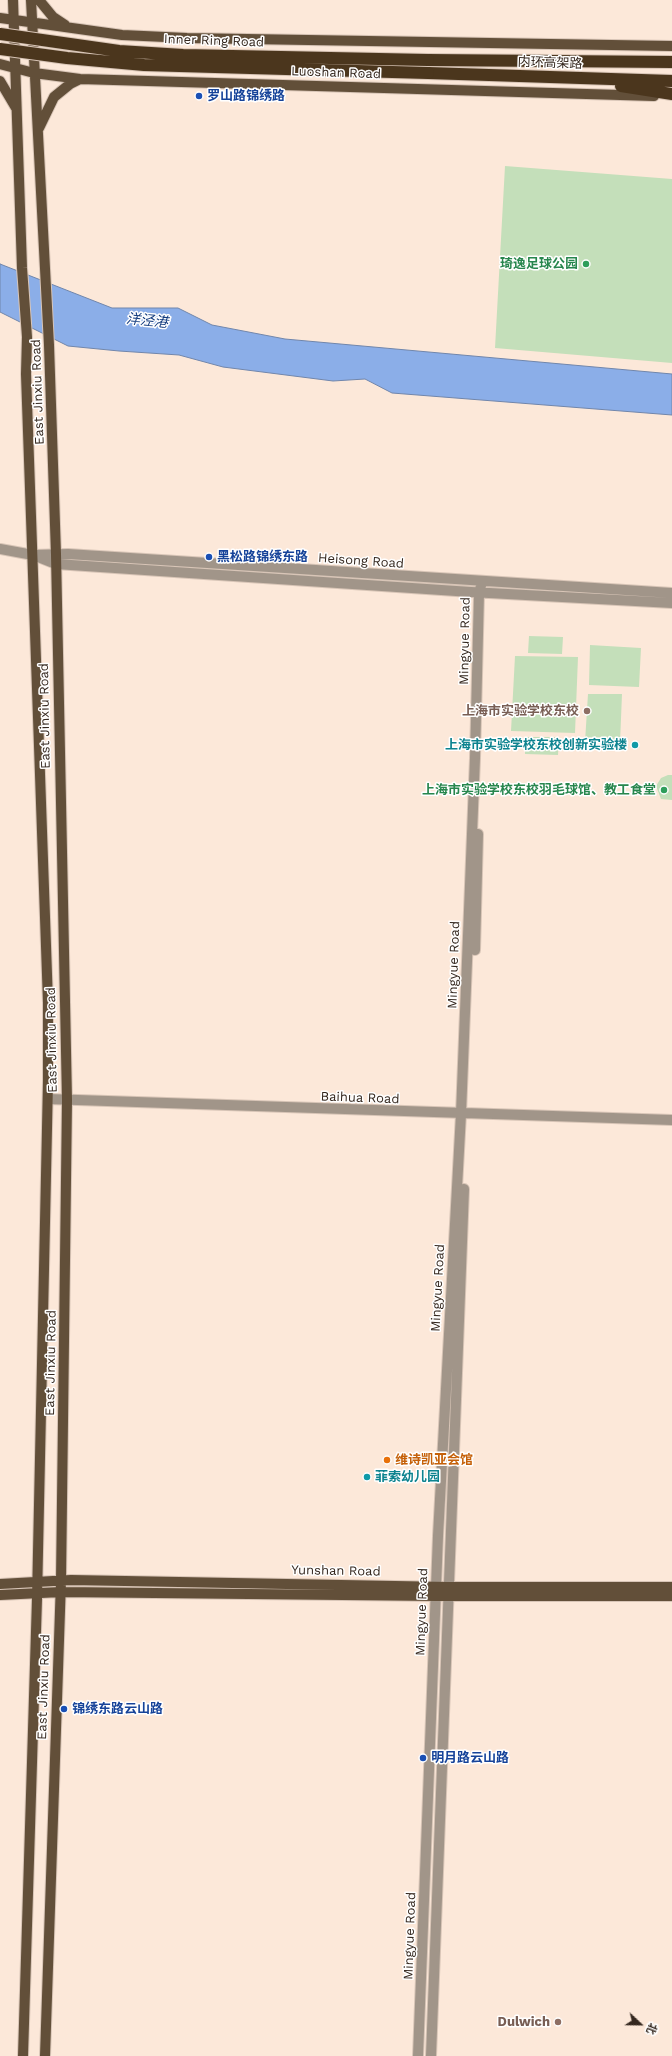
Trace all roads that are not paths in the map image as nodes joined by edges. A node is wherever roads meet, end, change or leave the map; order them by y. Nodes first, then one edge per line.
1 (13, 0) edge
2 (30, 0) edge
3 (39, 0) edge
4 (0, 18) edge
5 (13, 20) junction
6 (32, 23) junction
7 (67, 26) junction
8 (0, 34) edge
9 (672, 46) edge
10 (0, 49) edge
11 (428, 60) joint
12 (672, 62) edge
13 (0, 64) edge
14 (15, 68) junction
15 (34, 73) junction
16 (428, 73) joint
17 (575, 78) junction
18 (80, 79) junction
19 (0, 81) edge
20 (672, 81) edge
21 (672, 95) edge
22 (17, 110) junction
23 (38, 130) junction
24 (0, 549) edge
25 (56, 554) junction
26 (33, 555) junction
27 (56, 564) junction
28 (482, 582) junction
29 (482, 593) junction
30 (672, 593) edge
31 (672, 603) edge
32 (48, 1099) junction
33 (67, 1100) junction
34 (464, 1114) junction
35 (672, 1120) edge
36 (36, 1581) junction
37 (61, 1581) junction
38 (0, 1584) edge
39 (672, 1587) edge
40 (436, 1591) junction
41 (449, 1591) junction
42 (36, 1592) junction
43 (61, 1592) junction
44 (0, 1595) edge
45 (672, 1596) edge
46 (23, 2056) edge
47 (45, 2056) edge
48 (418, 2056) edge
49 (431, 2056) edge

1 - 5 main road, East Jinxiu Road
2 - 6 main road, East Jinxiu Road
3 - 7 main road
4 - 5 main road
5 - 6 main road
5 - 14 main road, East Jinxiu Road
6 - 7 main road
6 - 15 main road, East Jinxiu Road
7 - 9 main road
8 - 11 highway, Inner Ring Road, bridge
10 - 16 highway, Inner Ring Road, bridge
11 - 12 highway, 内环高架路
13 - 14 main road, Luoshan Road
14 - 15 main road, Luoshan Road
14 - 22 main road, East Jinxiu Road
15 - 18 main road, Luoshan Road
15 - 23 main road, East Jinxiu Road
16 - 17 highway, 内环高架路
17 - 20 highway, 内环高架路
17 - 21 highway
18 - 21 main road, Luoshan Road
18 - 23 main road
19 - 22 main road
22 - 26 main road, East Jinxiu Road
23 - 25 main road, East Jinxiu Road
24 - 26 street, Heisong Road
25 - 26 street, Heisong Road
25 - 27 main road, East Jinxiu Road
25 - 28 street, Heisong Road
26 - 27 street
26 - 32 main road, East Jinxiu Road
27 - 29 street
27 - 33 main road, East Jinxiu Road
28 - 29 street, Mingyue Road
28 - 30 street, Heisong Road
29 - 31 street
29 - 34 street, Mingyue Road
32 - 33 street, Baihua Road
32 - 36 main road, East Jinxiu Road
33 - 34 street, Baihua Road
33 - 37 main road, East Jinxiu Road
34 - 35 street, Baihua Road
34 - 40 street, Mingyue Road
34 - 41 street, Mingyue Road
36 - 37 main road, Yunshan Road
36 - 38 main road, Yunshan Road
36 - 42 main road, East Jinxiu Road
37 - 40 main road, Yunshan Road
37 - 43 main road, East Jinxiu Road
39 - 41 main road, Yunshan Road
40 - 41 main road, Yunshan Road
40 - 43 main road, Yunshan Road
40 - 48 street, Mingyue Road
41 - 45 main road, Yunshan Road
41 - 49 street, Mingyue Road
42 - 43 main road, Yunshan Road
42 - 44 main road, Yunshan Road
42 - 46 main road, East Jinxiu Road
43 - 47 main road, East Jinxiu Road

